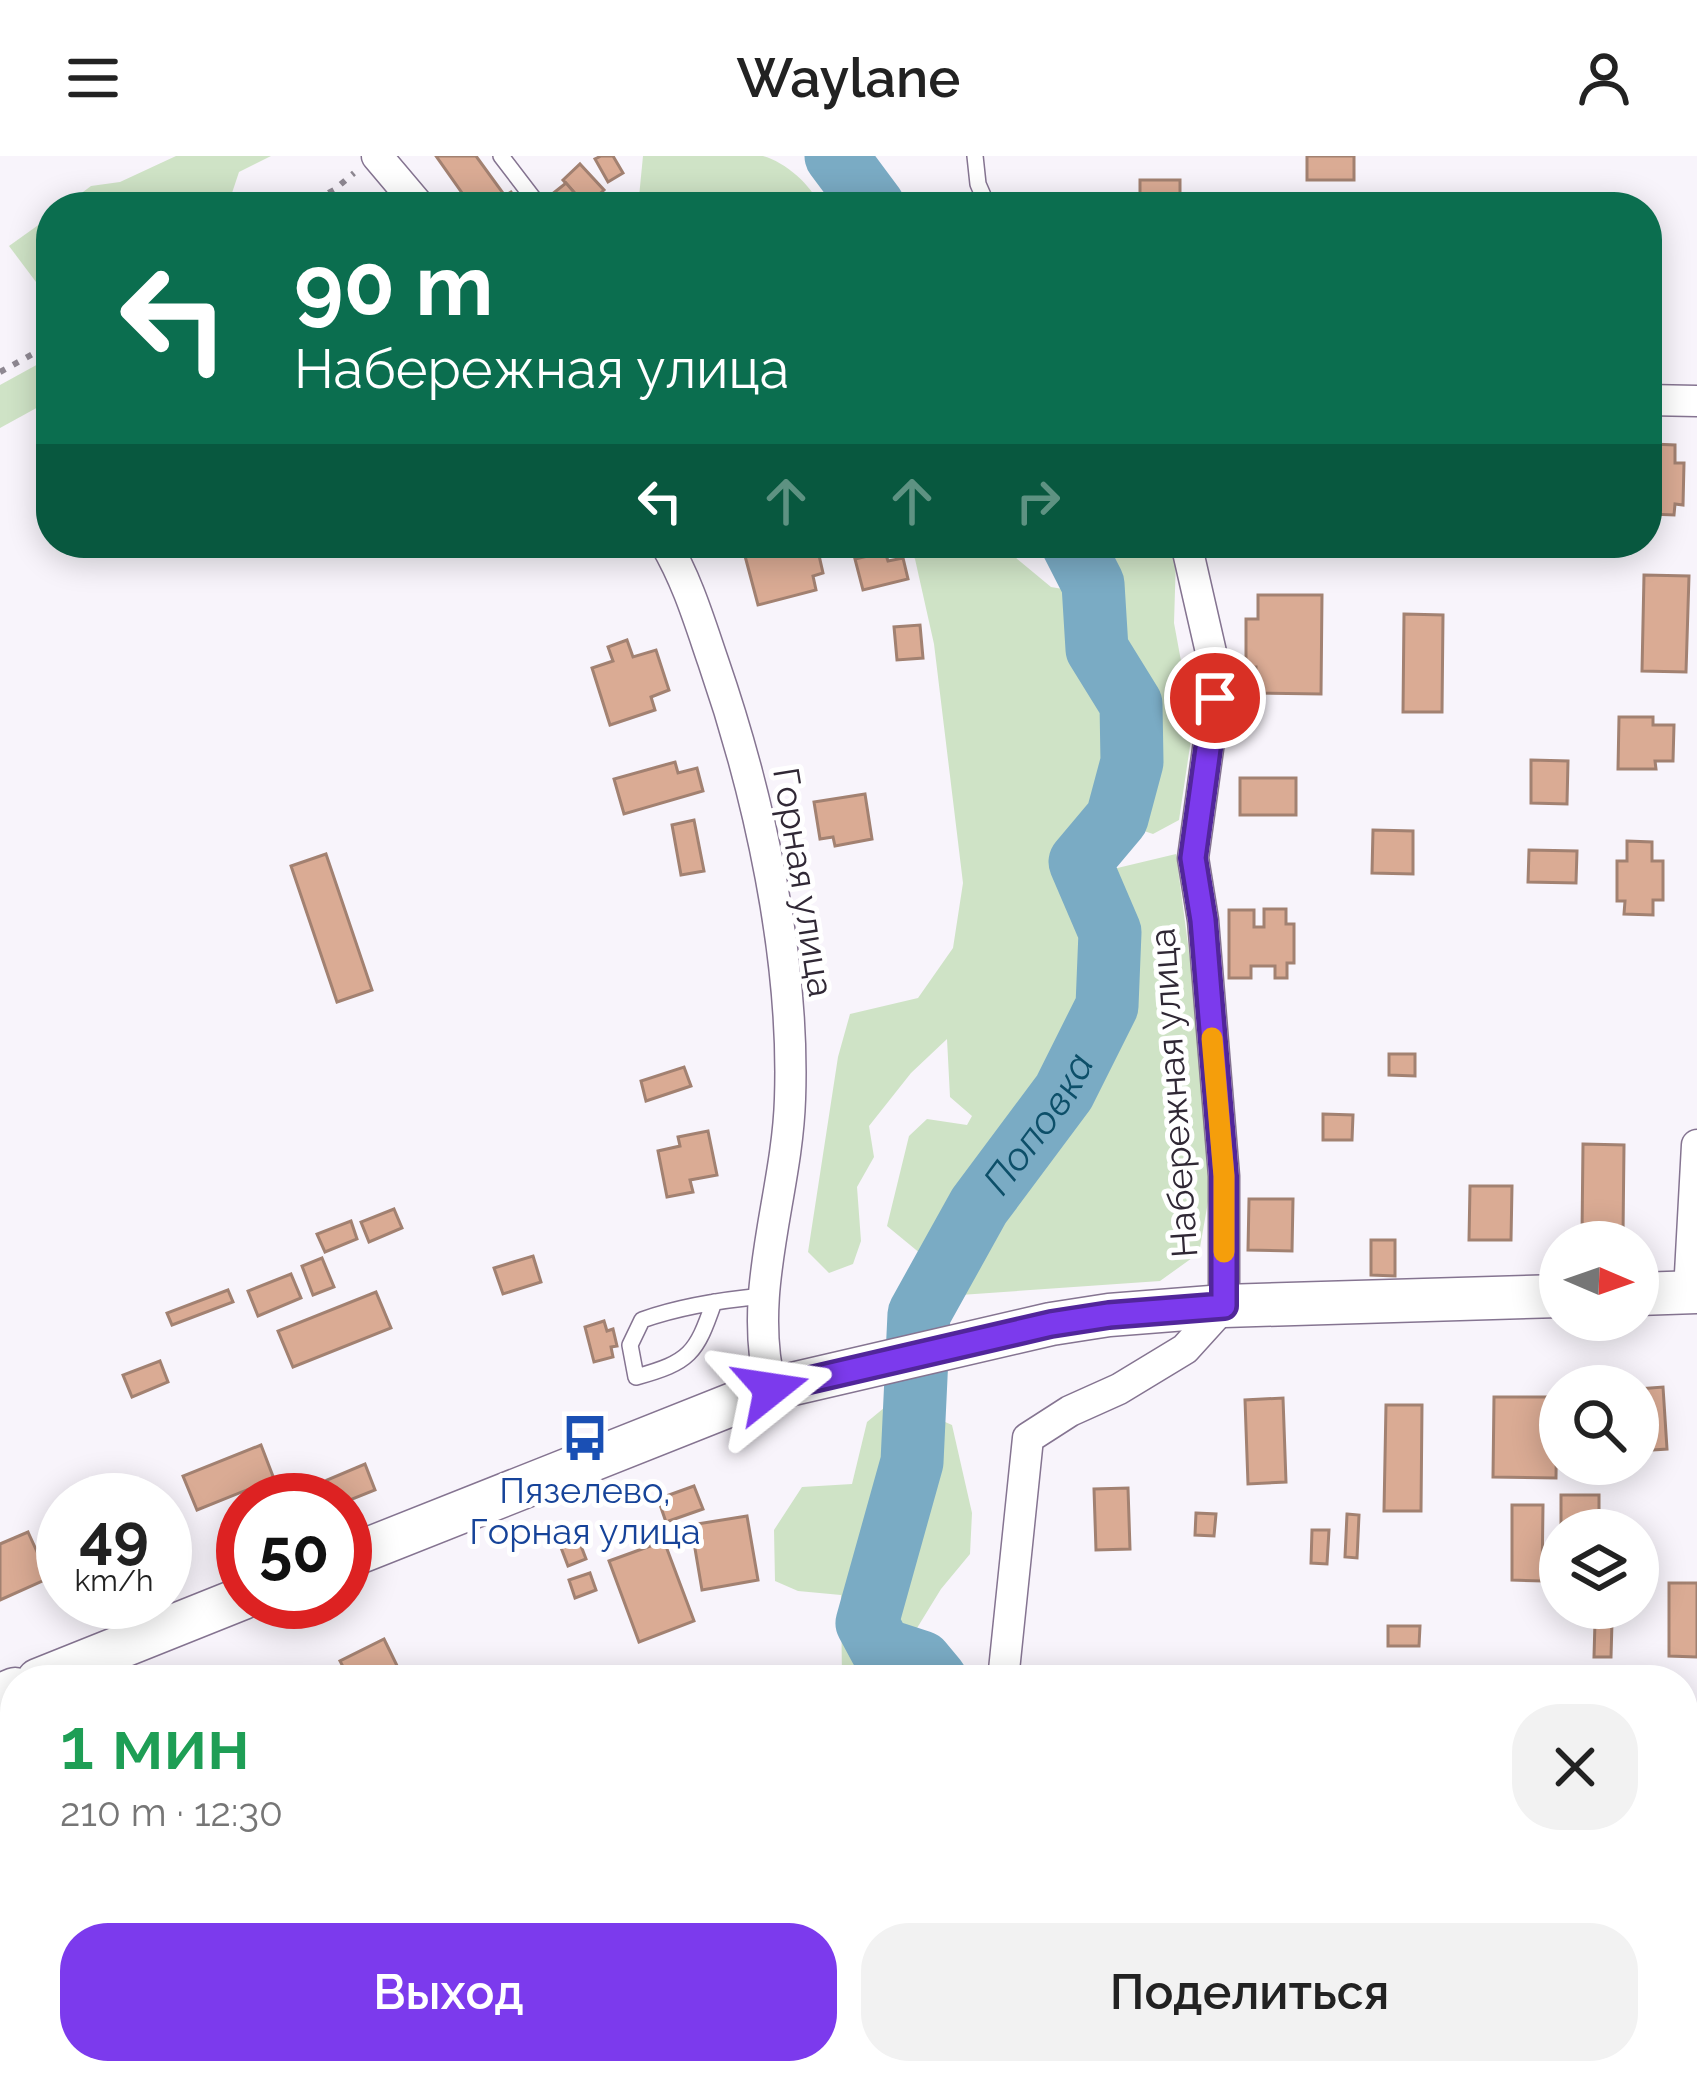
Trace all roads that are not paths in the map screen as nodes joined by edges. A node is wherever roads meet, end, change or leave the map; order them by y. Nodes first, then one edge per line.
1 (501, 156) edge
2 (976, 156) edge
3 (369, 162) edge
4 (402, 192) edge
5 (529, 192) edge
6 (981, 192) edge
7 (1662, 400) edge
8 (1697, 401) edge
9 (674, 558) edge
10 (1189, 558) edge
11 (1697, 1145) edge
12 (1693, 1292) edge
13 (1659, 1293) edge
14 (763, 1296) junction
15 (1539, 1297) edge
16 (714, 1302) junction
17 (1224, 1306) junction
18 (771, 1389) junction
19 (372, 1547) edge
20 (216, 1609) edge
21 (76, 1665) edge
22 (1005, 1665) edge

1 - 5 lane
2 - 6 lane
3 - 4 street
7 - 8 street
9 - 14 street, Горная улица
10 - 17 street, Набережная улица
11 - 12 street
12 - 13 main road
14 - 16 lane
14 - 18 street, Горная улица
15 - 17 main road
16 - 16 lane
17 - 18 main road
17 - 22 street, Набережная улица
18 - 19 main road
20 - 21 main road

